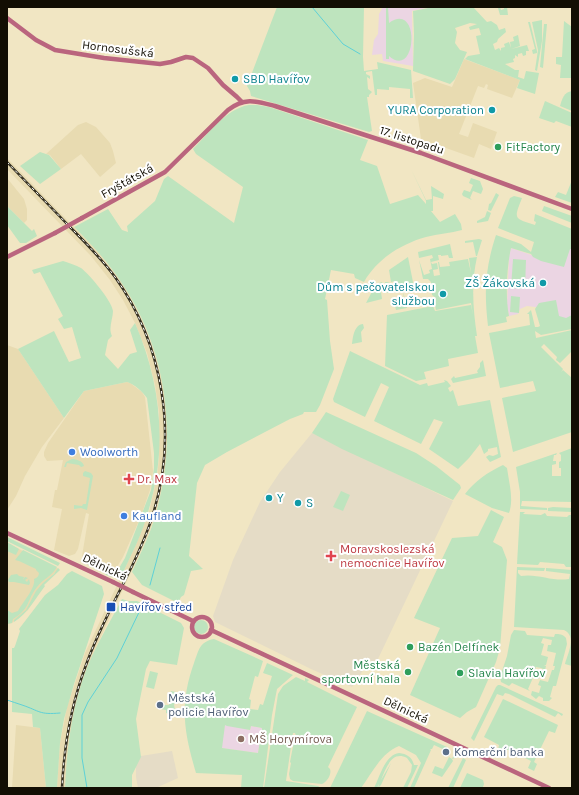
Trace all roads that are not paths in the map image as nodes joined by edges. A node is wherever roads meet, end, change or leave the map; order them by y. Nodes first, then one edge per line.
1 (7, 18) edge
2 (242, 102) junction
3 (572, 209) edge
4 (7, 257) edge
5 (7, 533) edge
6 (193, 622) junction
7 (211, 630) junction
8 (549, 788) edge

1 - 2 street, Hornosušská
2 - 3 street, 17. listopadu
2 - 4 street, Fryštátská, bridge
5 - 6 street, Dělnická, bridge
6 - 7 street
6 - 7 street
7 - 8 street, Dělnická

